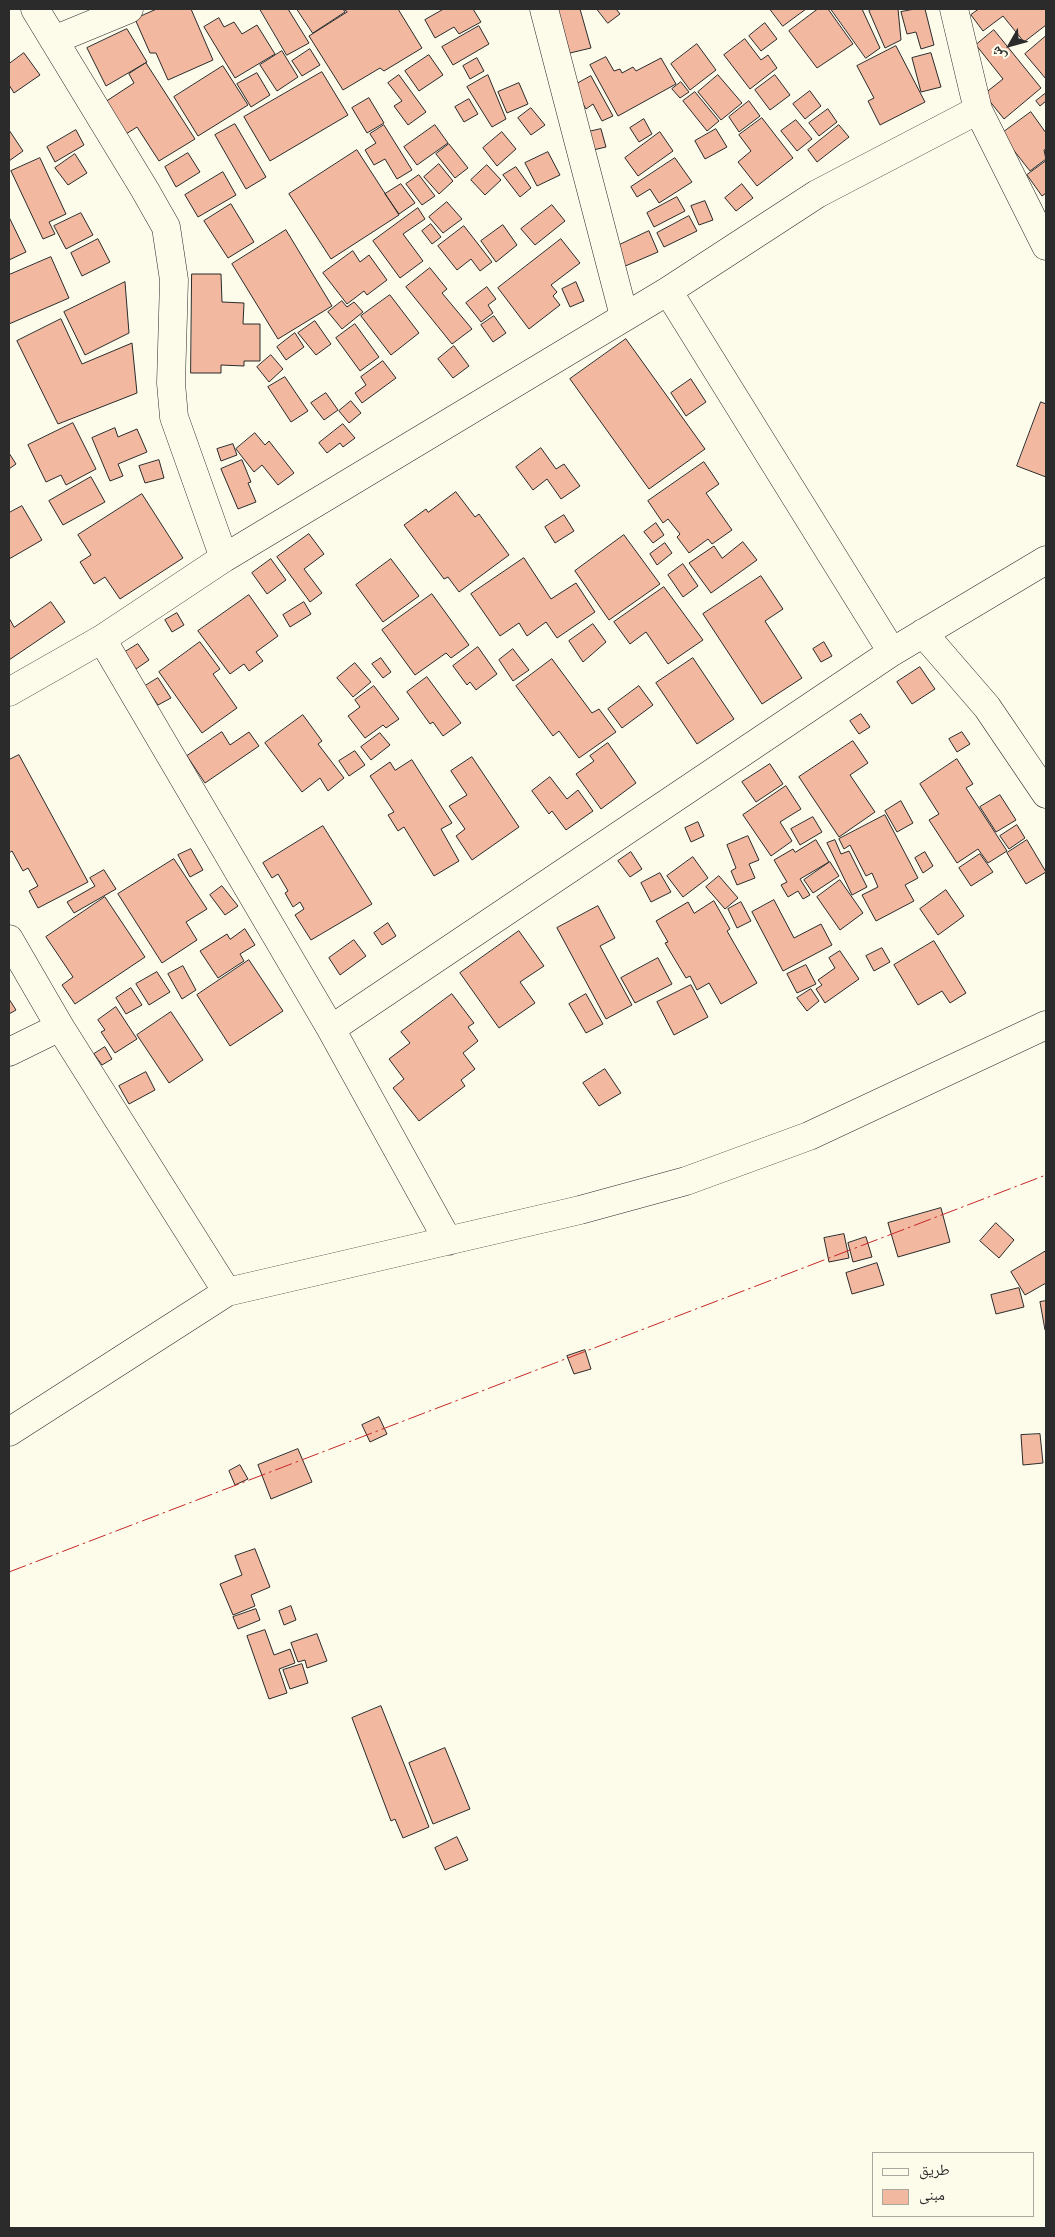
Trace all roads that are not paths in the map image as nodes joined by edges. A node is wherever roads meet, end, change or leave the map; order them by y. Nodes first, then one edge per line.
1 (35, 9) edge
2 (129, 9) edge
3 (544, 9) edge
4 (954, 9) edge
5 (54, 40) junction
6 (978, 110) junction
7 (1045, 239) edge
8 (668, 291) junction
9 (624, 316) junction
10 (224, 558) junction
11 (1046, 560) edge
12 (923, 633) junction
13 (102, 640) junction
14 (892, 652) junction
15 (9, 692) edge
16 (1046, 794) edge
17 (9, 939) edge
18 (1046, 1025) edge
19 (60, 1027) junction
20 (331, 1029) junction
21 (9, 1052) edge
22 (448, 1241) junction
23 (227, 1292) junction
24 (9, 1432) edge

1 - 5 street
2 - 5 street
3 - 9 street
4 - 6 street
5 - 10 street
6 - 7 street
6 - 8 street
8 - 9 street
8 - 14 street
9 - 10 street
10 - 13 street
11 - 12 street
12 - 14 street
12 - 16 street
13 - 15 street
13 - 20 street
14 - 20 street
17 - 19 street
18 - 22 street
19 - 21 street
19 - 23 street
20 - 22 street
22 - 23 street
23 - 24 street

